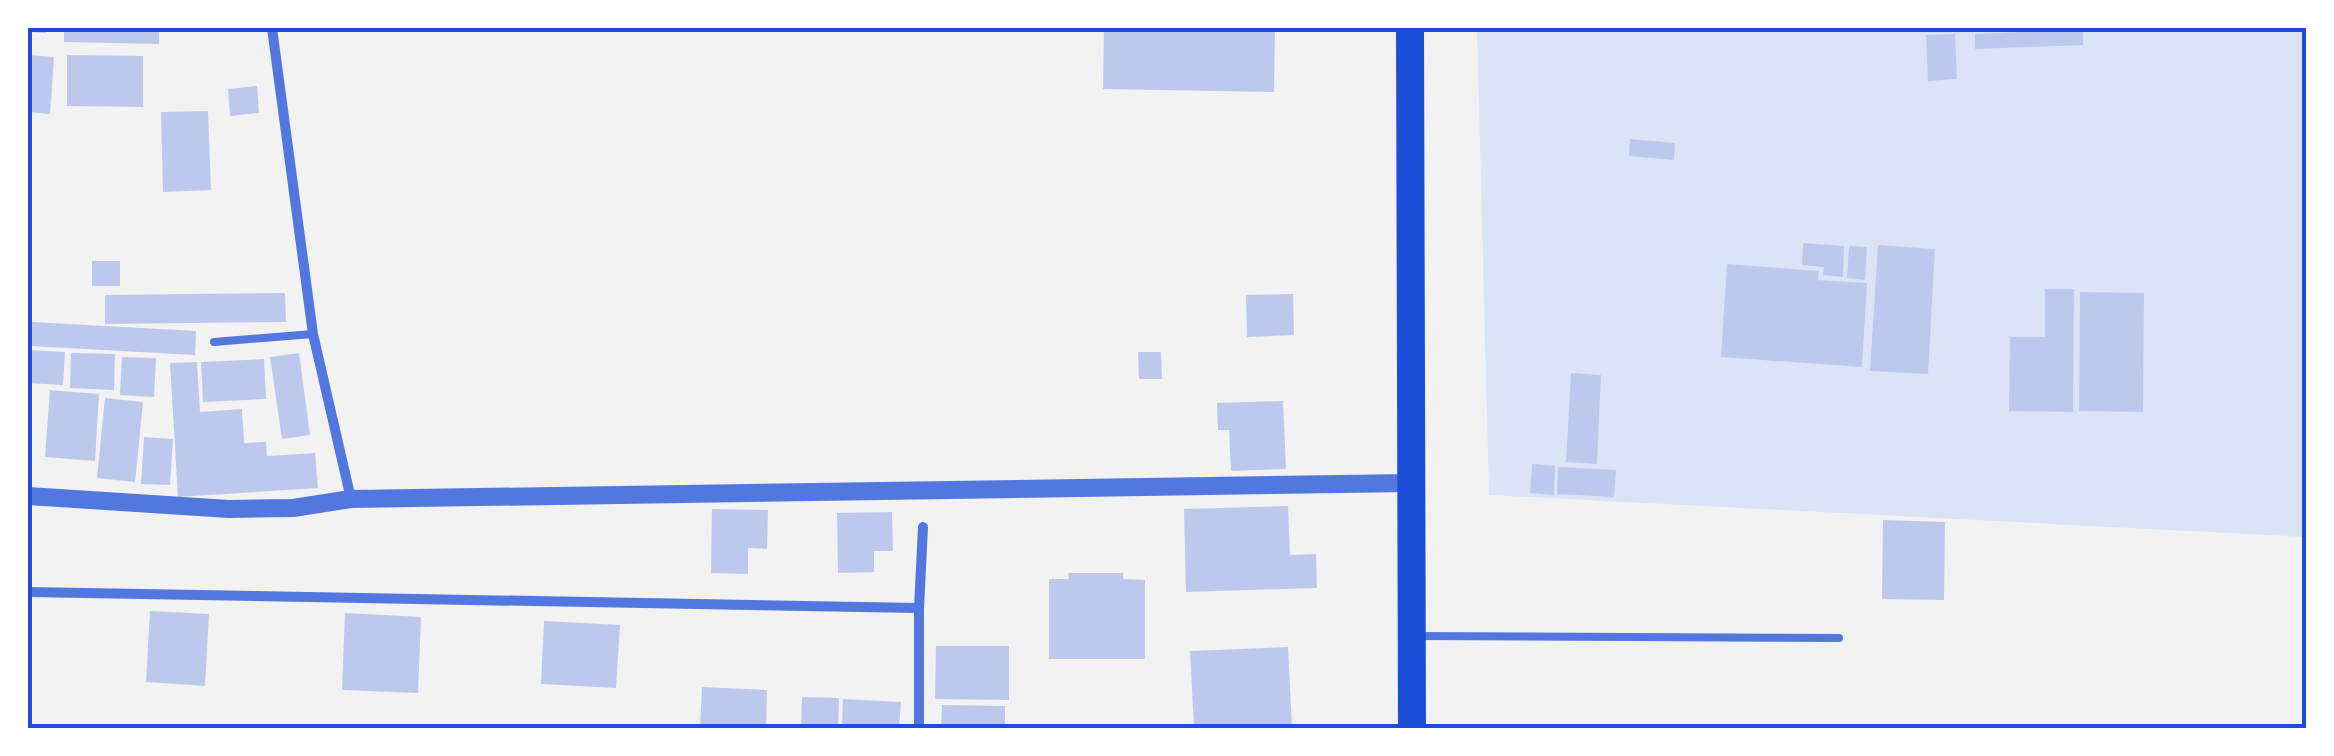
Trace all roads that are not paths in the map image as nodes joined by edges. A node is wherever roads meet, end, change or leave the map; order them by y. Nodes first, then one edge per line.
1 (272, 28) edge
2 (1410, 28) edge
3 (314, 334) junction
4 (214, 342) dead end
5 (1410, 484) junction
6 (28, 496) edge
7 (351, 499) junction
8 (923, 527) dead end
9 (28, 592) edge
10 (919, 608) junction
11 (1412, 636) junction
12 (1838, 638) dead end
13 (919, 728) edge
14 (1412, 728) edge

1 - 3 street
2 - 5 highway
3 - 4 lane
3 - 7 street
5 - 7 street
5 - 11 highway
6 - 7 street
8 - 10 street
9 - 10 street
10 - 13 street
11 - 12 lane
11 - 14 highway

